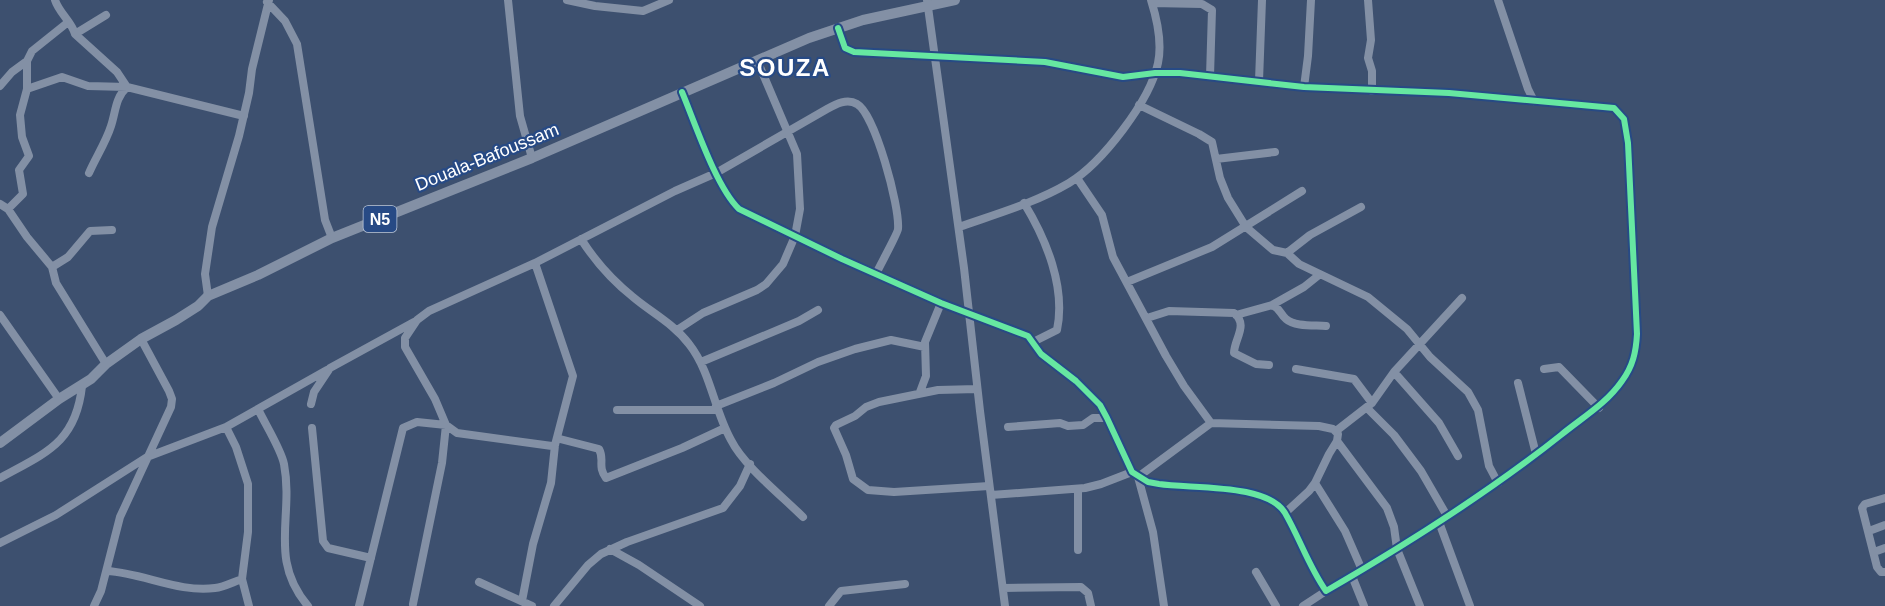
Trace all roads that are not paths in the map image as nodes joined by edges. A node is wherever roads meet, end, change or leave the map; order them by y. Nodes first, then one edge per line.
1 (55, 0) edge
2 (508, 0) edge
3 (567, 0) edge
4 (669, 0) edge
5 (955, 0) edge
6 (1262, 0) edge
7 (1311, 0) edge
8 (1368, 0) edge
9 (1498, 0) edge
10 (268, 1) edge
11 (1152, 2) edge
12 (928, 3) edge
13 (106, 15) dead end
14 (68, 23) junction
15 (838, 28) junction
16 (75, 34) junction
17 (936, 55) junction
18 (757, 60) junction
19 (27, 61) junction
20 (1155, 73) junction
21 (1210, 76) junction
22 (1259, 81) junction
23 (0, 86) edge
24 (127, 87) junction
25 (1304, 87) junction
26 (27, 89) junction
27 (1528, 89) junction
28 (1372, 91) junction
29 (682, 92) junction
30 (1517, 99) junction
31 (1534, 100) junction
32 (1139, 105) junction
33 (244, 116) junction
34 (787, 132) junction
35 (1275, 152) dead end
36 (532, 158) junction
37 (1216, 159) junction
38 (89, 173) dead end
39 (716, 173) junction
40 (1077, 178) junction
41 (1302, 190) dead end
42 (1024, 203) junction
43 (0, 204) edge
44 (1361, 207) dead end
45 (8, 209) junction
46 (959, 227) junction
47 (1246, 227) junction
48 (111, 230) dead end
49 (795, 236) junction
50 (332, 238) junction
51 (581, 239) junction
52 (1287, 253) junction
53 (535, 263) junction
54 (52, 267) junction
55 (876, 274) junction
56 (1319, 275) junction
57 (1127, 282) junction
58 (208, 296) junction
59 (1462, 298) dead end
60 (941, 303) junction
61 (1272, 305) junction
62 (818, 310) dead end
63 (969, 313) junction
64 (0, 315) edge
65 (1236, 315) junction
66 (1147, 318) junction
67 (417, 320) junction
68 (1326, 326) dead end
69 (676, 330) junction
70 (141, 339) junction
71 (1033, 342) junction
72 (1421, 344) junction
73 (925, 347) junction
74 (701, 362) junction
75 (106, 364) junction
76 (1269, 365) dead end
77 (330, 368) junction
78 (1296, 369) dead end
79 (1544, 369) dead end
80 (1394, 372) junction
81 (1518, 383) dead end
82 (81, 386) junction
83 (977, 389) junction
84 (920, 393) junction
85 (58, 399) junction
86 (311, 404) dead end
87 (1370, 405) junction
88 (717, 408) junction
89 (1599, 408) junction
90 (258, 409) junction
91 (617, 410) dead end
92 (1107, 418) junction
93 (1211, 423) junction
94 (446, 425) junction
95 (226, 427) junction
96 (1008, 427) dead end
97 (312, 428) dead end
98 (725, 428) junction
99 (1336, 431) junction
100 (1337, 441) junction
101 (558, 442) junction
102 (0, 443) edge
103 (1536, 454) junction
104 (1458, 456) dead end
105 (147, 457) junction
106 (750, 465) junction
107 (1135, 474) junction
108 (0, 478) edge
109 (1315, 483) junction
110 (1498, 483) junction
111 (989, 486) junction
112 (1078, 489) junction
113 (991, 495) junction
114 (1885, 498) edge
115 (1285, 513) junction
116 (1447, 516) junction
117 (803, 517) dead end
118 (1439, 522) junction
119 (1885, 525) edge
120 (1869, 531) junction
121 (0, 543) edge
122 (1885, 548) edge
123 (610, 549) junction
124 (1397, 549) junction
125 (1078, 550) dead end
126 (1874, 552) junction
127 (371, 558) junction
128 (1362, 570) junction
129 (107, 571) junction
130 (1256, 572) dead end
131 (1885, 572) edge
132 (1352, 576) junction
133 (242, 579) junction
134 (479, 582) dead end
135 (905, 584) dead end
136 (1003, 588) junction
137 (1326, 591) junction
138 (522, 601) junction
139 (413, 604) dead end
140 (94, 606) edge
141 (249, 606) edge
142 (308, 606) edge
143 (359, 606) edge
144 (532, 606) edge
145 (554, 606) edge
146 (700, 606) edge
147 (829, 606) edge
148 (1005, 606) edge
149 (1091, 606) edge
150 (1164, 606) edge
151 (1276, 606) edge
152 (1303, 606) edge
153 (1364, 606) edge
154 (1420, 606) edge
155 (1470, 606) edge

1 - 14 street
2 - 36 street
3 - 4 street
5 - 12 highway, Douala-Bafoussam / N5
6 - 22 street
7 - 25 street
8 - 28 street
9 - 27 street
10 - 33 street
10 - 50 street
11 - 20 street
11 - 21 street
12 - 15 highway, Douala-Bafoussam / N5
12 - 17 street
13 - 16 street
14 - 16 street
14 - 19 street
15 - 17 street
15 - 18 highway, Douala-Bafoussam / N5
16 - 24 street
17 - 20 street
17 - 46 street
18 - 29 highway, Douala-Bafoussam / N5
18 - 34 street
19 - 23 street
19 - 26 street
20 - 21 street
20 - 32 street
21 - 22 street
22 - 25 street
24 - 26 street
24 - 33 street
24 - 38 street
25 - 28 street
26 - 45 street
27 - 30 street
27 - 31 street
28 - 30 street
29 - 36 highway, Douala-Bafoussam / N5
29 - 39 street
30 - 31 street
31 - 89 street
32 - 37 street
32 - 40 street
33 - 58 street
34 - 39 street
34 - 49 street
34 - 55 street
35 - 37 street
36 - 50 highway, Douala-Bafoussam / N5
37 - 47 street
39 - 49 street
39 - 51 street
40 - 42 street
40 - 57 street
41 - 47 street
42 - 46 street
42 - 71 street
43 - 45 street
44 - 52 street
45 - 54 street
46 - 63 street
47 - 52 street
47 - 57 street
48 - 54 street
49 - 55 street
49 - 69 street
50 - 58 highway, Douala-Bafoussam / N5
51 - 53 street
51 - 69 street
52 - 56 street
53 - 67 street
53 - 101 street
54 - 75 street
55 - 60 street
56 - 61 street
56 - 72 street
57 - 66 street
58 - 70 highway, Douala-Bafoussam / N5
59 - 72 street
60 - 63 street
60 - 73 street
61 - 65 street
61 - 68 street
62 - 74 street
63 - 71 street
63 - 83 street
64 - 85 street
65 - 66 street
65 - 76 street
66 - 93 street
67 - 77 street
67 - 94 street
69 - 74 street
70 - 75 highway, Douala-Bafoussam / N5
70 - 105 street
71 - 92 street
72 - 80 street
72 - 110 street
73 - 84 street
73 - 88 street
74 - 88 street
75 - 82 highway, Douala-Bafoussam / N5
77 - 86 street
77 - 90 street
78 - 87 street
79 - 89 street
80 - 87 street
80 - 104 street
81 - 103 street
82 - 85 highway, Douala-Bafoussam / N5
82 - 108 street
83 - 84 street
83 - 111 street
84 - 111 street
85 - 102 highway, Douala-Bafoussam / N5
87 - 99 street
87 - 116 street
88 - 91 street
88 - 98 street
89 - 103 street
90 - 95 street
90 - 142 street
92 - 96 street
92 - 107 street
93 - 99 street
93 - 107 street
94 - 101 street
94 - 127 street
94 - 139 street
95 - 105 street
95 - 133 street
97 - 127 street
98 - 101 street
98 - 106 street
99 - 100 street
100 - 109 street
100 - 124 street
101 - 138 street
103 - 110 street
105 - 121 street
105 - 129 street
106 - 117 street
106 - 123 street
107 - 112 street
107 - 115 street
107 - 150 street
109 - 115 street
109 - 128 street
110 - 116 street
111 - 113 street
112 - 113 street
112 - 125 street
113 - 136 street
114 - 120 street
115 - 137 street
116 - 118 street
118 - 124 street
118 - 155 street
119 - 120 street
120 - 126 street
122 - 126 street
123 - 145 street
123 - 146 street
124 - 128 street
124 - 154 street
126 - 131 street
127 - 143 street
128 - 132 street
129 - 133 street
129 - 140 street
130 - 151 street
132 - 137 street
132 - 153 street
133 - 141 street
134 - 138 street
135 - 147 street
136 - 148 street
136 - 149 street
137 - 152 street
138 - 144 street

